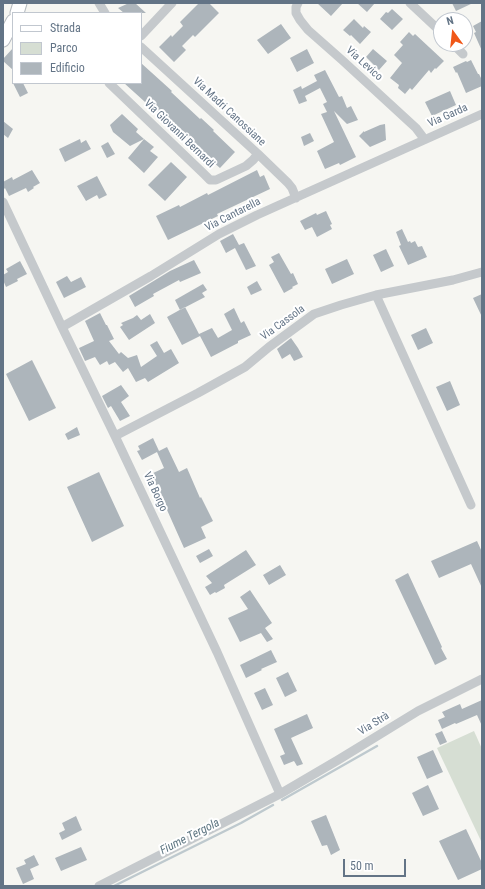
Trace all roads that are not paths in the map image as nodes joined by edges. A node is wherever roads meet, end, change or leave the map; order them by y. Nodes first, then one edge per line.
1 (99, 3) edge
2 (172, 3) edge
3 (298, 3) edge
4 (410, 3) edge
5 (104, 12) edge
6 (12, 23) edge
7 (433, 25) edge
8 (142, 35) edge
9 (3, 40) edge
10 (142, 48) edge
11 (110, 84) edge
12 (482, 114) edge
13 (424, 140) junction
14 (258, 154) junction
15 (296, 198) junction
16 (3, 202) edge
17 (482, 272) edge
18 (376, 295) junction
19 (62, 327) junction
20 (115, 436) junction
21 (471, 505) dead end
22 (482, 679) edge
23 (280, 794) junction
24 (99, 886) edge

1 - 5 street
2 - 8 street
3 - 13 street, Via Levico
4 - 7 street
6 - 9 main road
10 - 14 street, Via Madri Canossiane
11 - 14 street, Via Giovanni Bernardi
12 - 13 street, Via Garda
13 - 15 street, Via Cantarella
14 - 15 street, Via Madri Canossiane
15 - 19 street, Via Cantarella
16 - 19 street, Via Borgo
17 - 18 street, Via Cassola
18 - 20 street, Via Cassola
18 - 21 street
19 - 20 street, Via Borgo
20 - 23 street, Via Borgo
22 - 23 street, Via Strà
23 - 24 street, Via Strà

